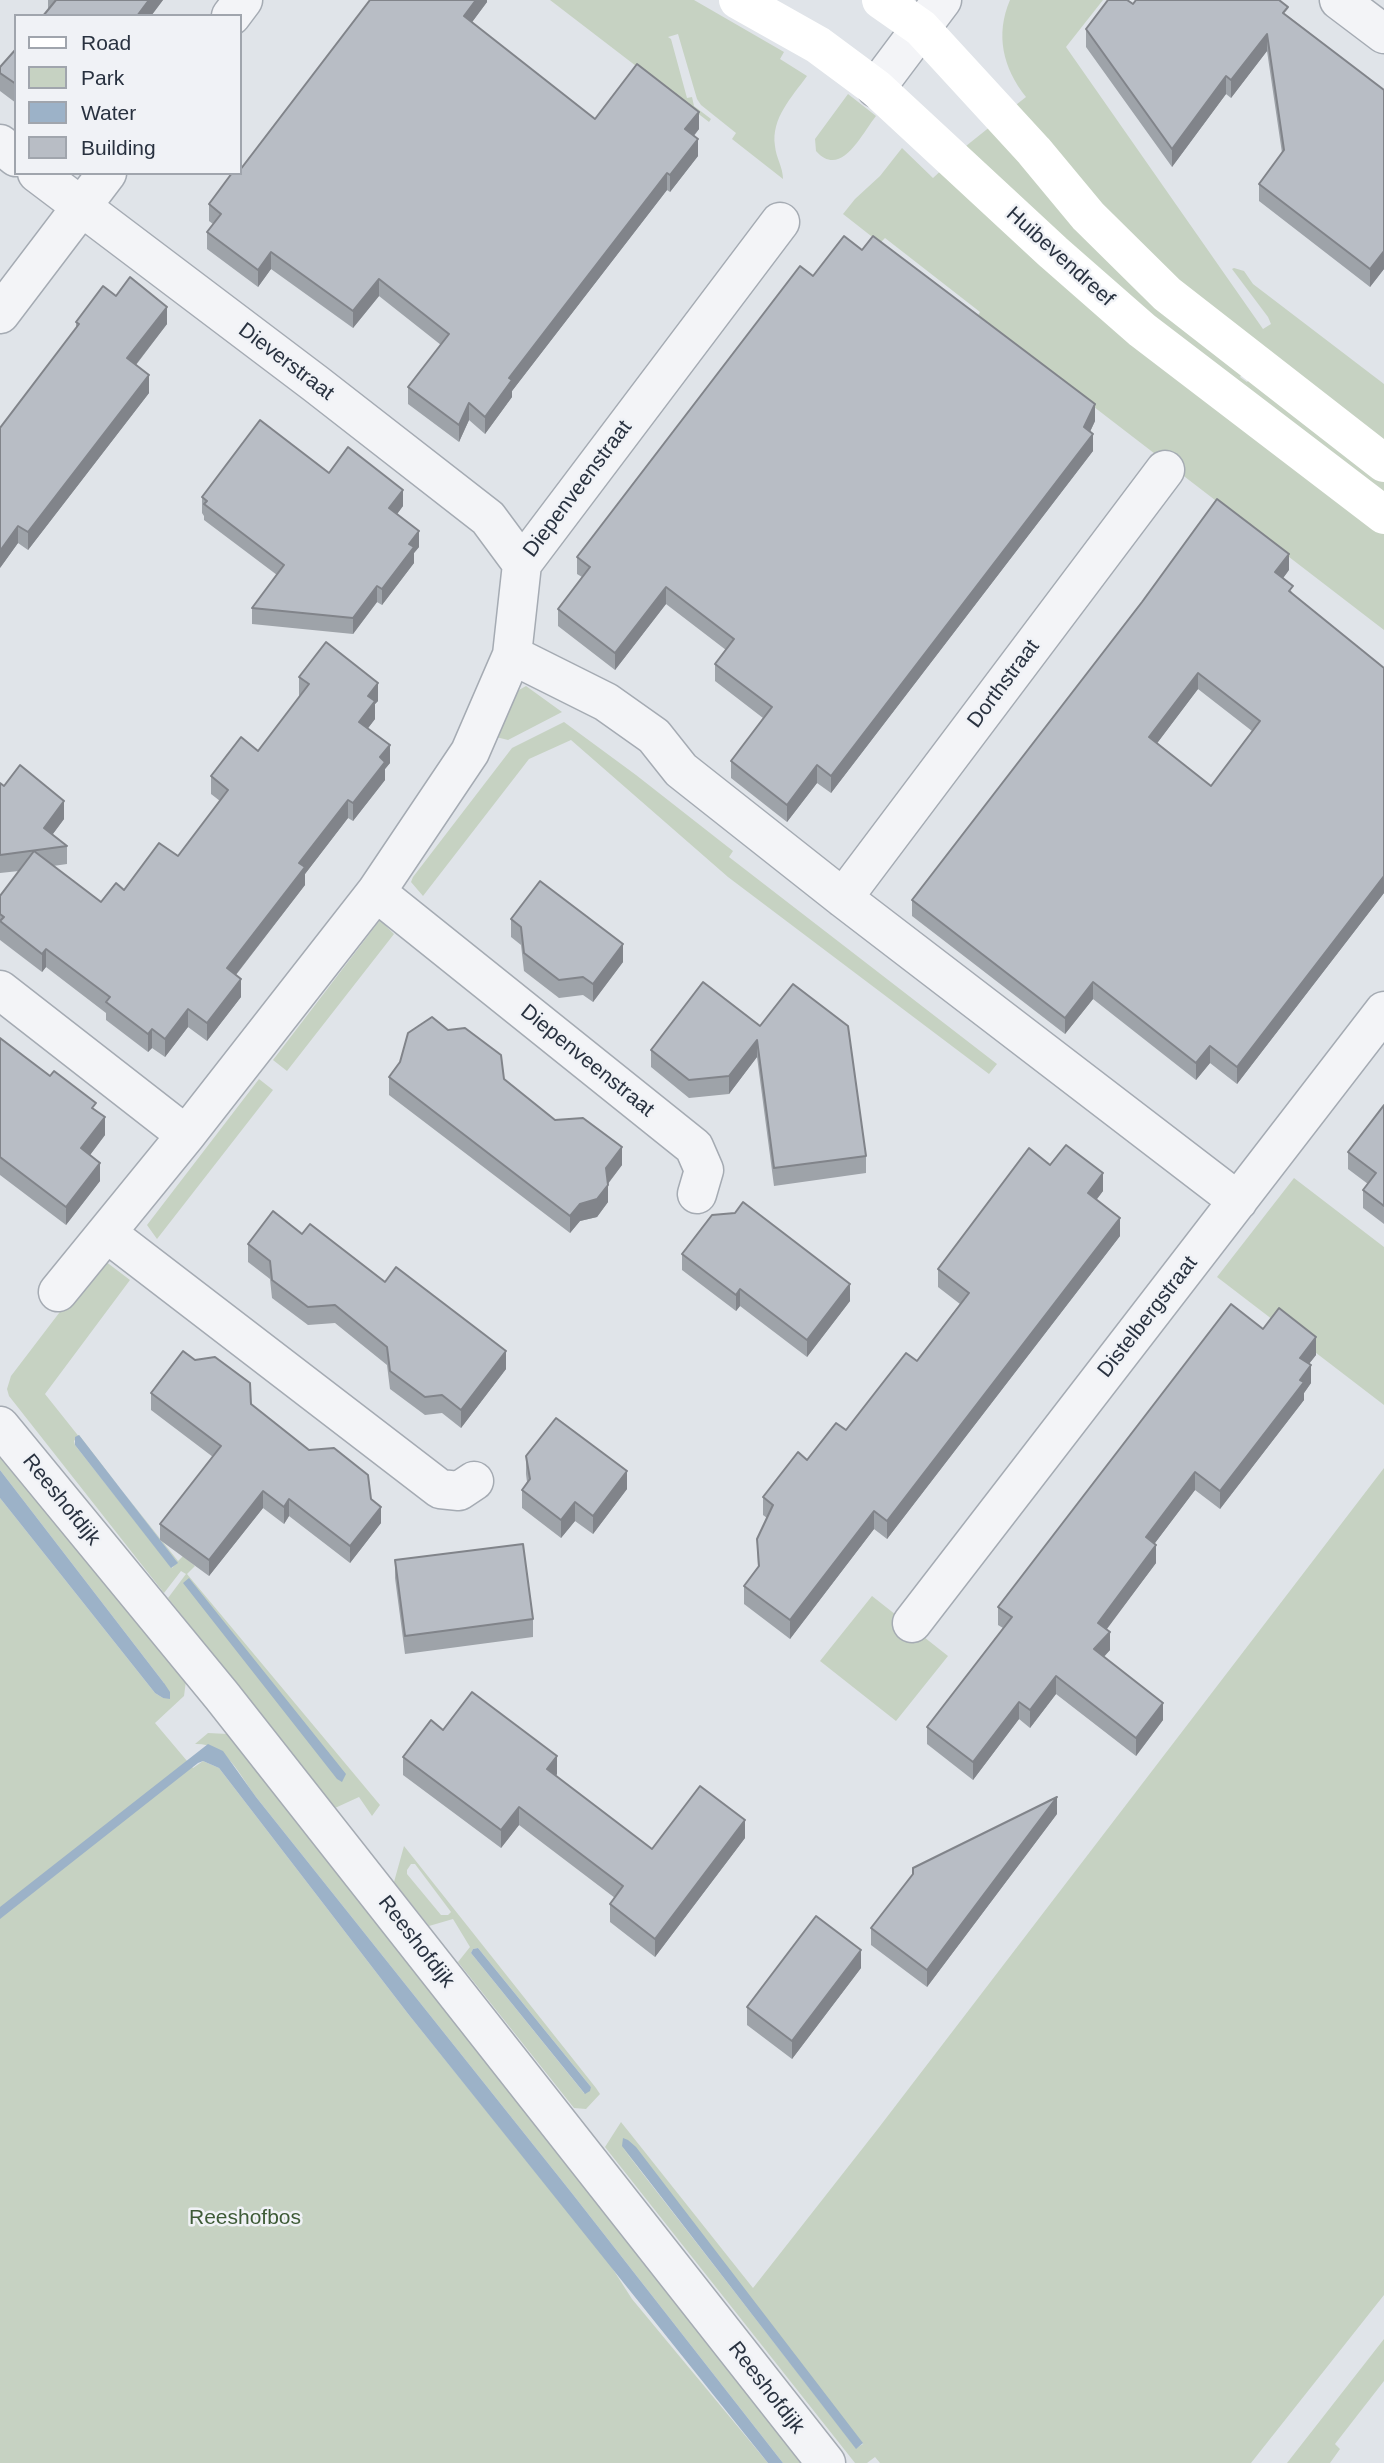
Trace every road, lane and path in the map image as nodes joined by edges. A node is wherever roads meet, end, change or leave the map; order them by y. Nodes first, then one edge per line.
1 (738, 0) edge
2 (881, 0) edge
3 (1339, 0) edge
4 (932, 14) edge
5 (1384, 34) edge
6 (876, 88) junction
7 (0, 144) edge
8 (14, 155) edge
9 (40, 175) edge
10 (105, 175) edge
11 (80, 207) junction
12 (780, 222) dead end
13 (0, 314) edge
14 (1384, 463) edge
15 (1165, 470) dead end
16 (1384, 515) edge
17 (522, 564) junction
18 (512, 654) junction
19 (376, 892) junction
20 (843, 898) junction
21 (0, 990) edge
22 (1384, 1011) edge
23 (186, 1135) junction
24 (697, 1194) dead end
25 (1238, 1201) junction
26 (108, 1234) junction
27 (58, 1292) dead end
28 (0, 1426) edge
29 (474, 1481) dead end
30 (912, 1623) dead end
31 (826, 2463) edge

1 - 6 street, Huibevendreef
2 - 4 street
3 - 5 street
4 - 6 street
4 - 14 street
6 - 16 street, Huibevendreef
7 - 8 street
9 - 11 street, Dieverstraat
10 - 11 street
11 - 13 street
11 - 17 street, Dieverstraat
12 - 17 street, Diepenveenstraat
15 - 20 street, Dorthstraat
17 - 18 street, Diepenveenstraat
18 - 19 street, Diepenveenstraat
18 - 20 street
19 - 23 street, Diepenveenstraat
19 - 24 street, Diepenveenstraat
20 - 25 street
21 - 23 street
22 - 25 street, Distelbergstraat
23 - 26 street, Diepenveenstraat
25 - 30 street, Distelbergstraat
26 - 27 street, Diepenveenstraat
26 - 29 street
28 - 31 street, Reeshofdijk

